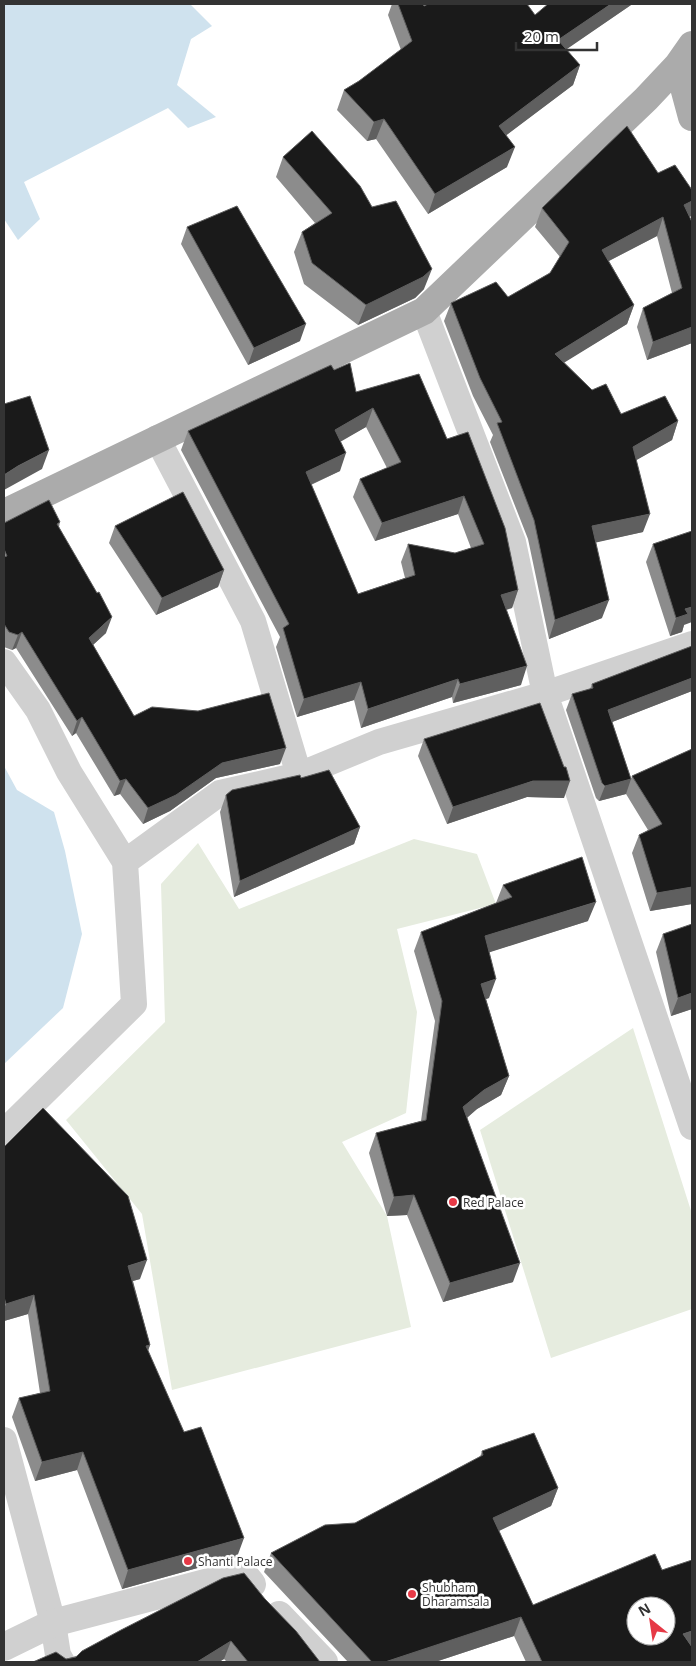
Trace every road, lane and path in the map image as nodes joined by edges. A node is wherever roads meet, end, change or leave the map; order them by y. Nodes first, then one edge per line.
1 (685, 55) edge
2 (692, 117) edge
3 (424, 310) junction
4 (157, 438) junction
5 (4, 513) edge
6 (692, 644) edge
7 (4, 662) edge
8 (545, 694) junction
9 (300, 775) junction
10 (124, 862) junction
11 (692, 1127) edge
12 (4, 1132) edge
13 (4, 1440) edge
14 (53, 1623) junction
15 (4, 1647) edge
16 (62, 1662) edge
17 (324, 1662) edge

1 - 2 main road
1 - 3 main road
3 - 4 main road
3 - 8 street
4 - 5 main road
4 - 9 street
6 - 8 street
7 - 10 street
8 - 9 street
8 - 11 street
9 - 10 street
10 - 12 street
13 - 14 street
14 - 15 street
14 - 16 street
14 - 17 street

